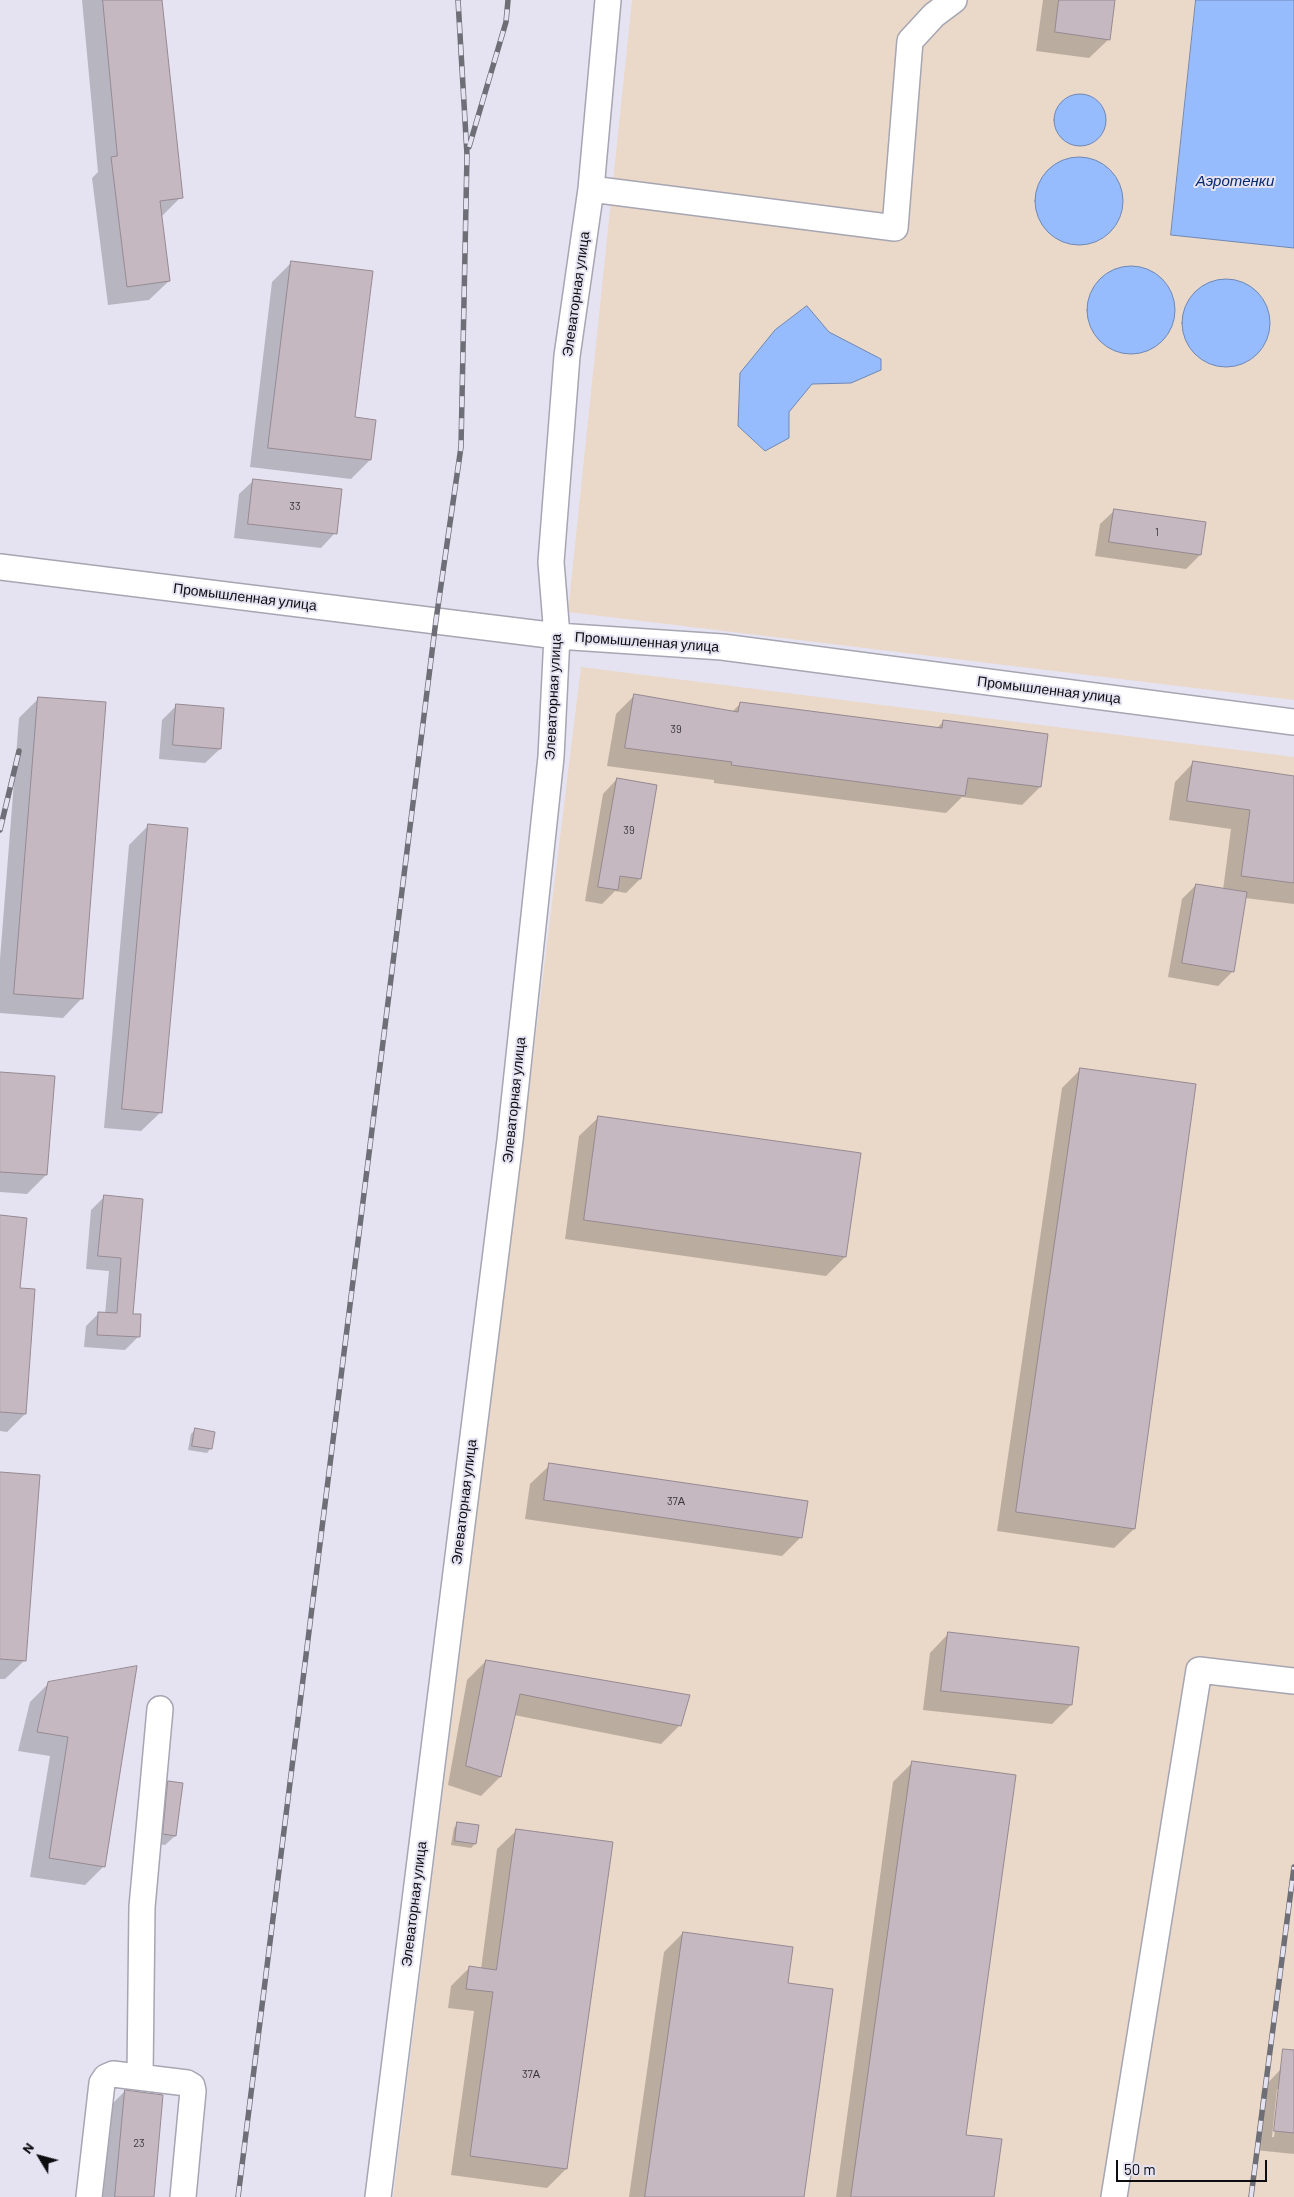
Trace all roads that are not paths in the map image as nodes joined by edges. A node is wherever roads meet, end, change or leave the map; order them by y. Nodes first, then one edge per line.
1 (608, 0) edge
2 (954, 0) edge
3 (591, 189) junction
4 (0, 567) edge
5 (557, 636) junction
6 (1294, 722) edge
7 (1294, 1681) edge
8 (160, 1708) dead end
9 (140, 2076) junction
10 (89, 2197) edge
11 (183, 2197) edge
12 (378, 2197) edge
13 (1114, 2197) edge

1 - 3 street, Элеваторная улица
2 - 3 street
3 - 5 street, Элеваторная улица
4 - 5 street, Промышленная улица
5 - 6 street, Промышленная улица
5 - 12 street, Элеваторная улица
7 - 13 street
8 - 9 street
9 - 10 street
9 - 11 street

